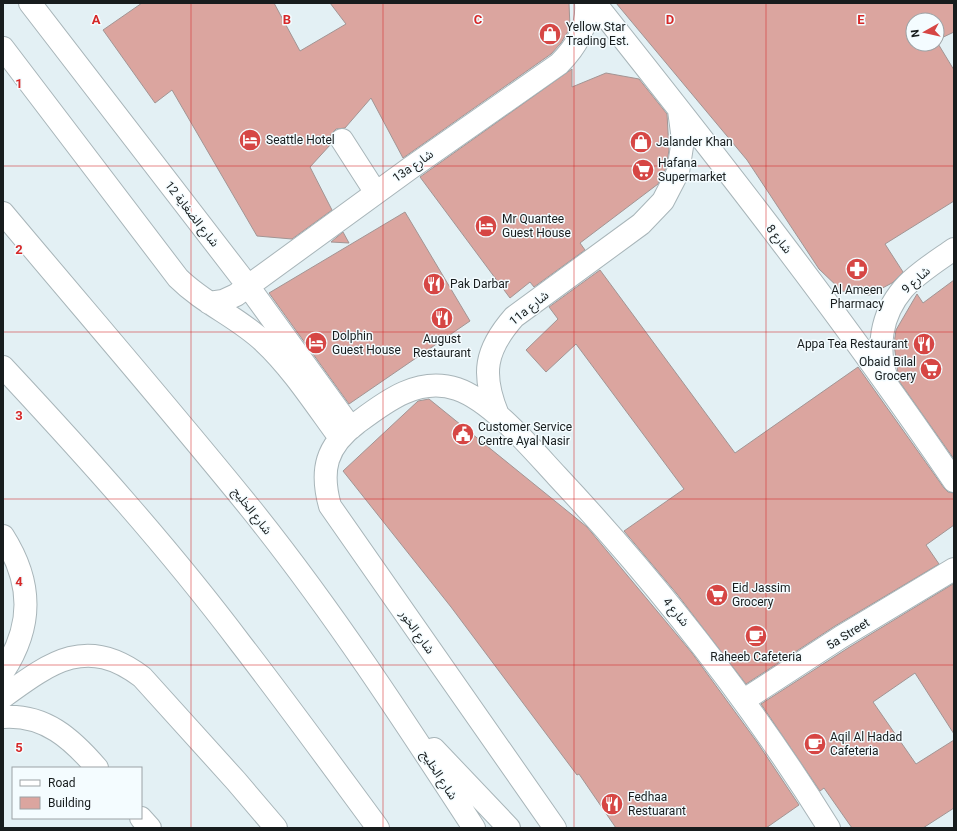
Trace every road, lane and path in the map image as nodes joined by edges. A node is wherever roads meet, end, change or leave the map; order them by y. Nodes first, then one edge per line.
1 (30, 3) edge
2 (586, 3) edge
3 (595, 3) edge
4 (3, 48) edge
5 (679, 109) junction
6 (342, 140) dead end
7 (376, 192) junction
8 (3, 213) edge
9 (954, 249) edge
10 (248, 286) junction
11 (209, 303) junction
12 (3, 367) edge
13 (890, 388) junction
14 (498, 415) junction
15 (345, 433) junction
16 (954, 481) edge
17 (3, 536) edge
18 (954, 569) edge
19 (3, 672) edge
20 (3, 697) edge
21 (744, 700) junction
22 (400, 714) junction
23 (3, 716) edge
24 (96, 767) edge
25 (142, 819) edge
26 (150, 828) edge
27 (276, 828) edge
28 (378, 828) edge
29 (474, 828) edge
30 (508, 828) edge
31 (555, 828) edge
32 (829, 828) edge

1 - 10 street, 12 شارع الضغاية
2 - 7 street, 13a شارع
3 - 5 street, شارع 8
4 - 11 street
5 - 13 street, شارع 8
5 - 14 street, 11a شارع
6 - 7 street
7 - 10 street, 13a شارع
8 - 22 street, شارع الخليج
9 - 13 street, شارع 9
10 - 11 street, 13a شارع
10 - 15 street, 12 شارع الضغاية
11 - 15 street
12 - 28 street
13 - 16 street, شارع 8
14 - 15 street
14 - 21 street, شارع 4
15 - 31 street, شارع الخور
17 - 19 street
18 - 21 street, 5a Street
20 - 27 street
21 - 32 street, شارع 4
22 - 29 street, شارع الخليج
22 - 30 street
23 - 24 street
25 - 26 street

